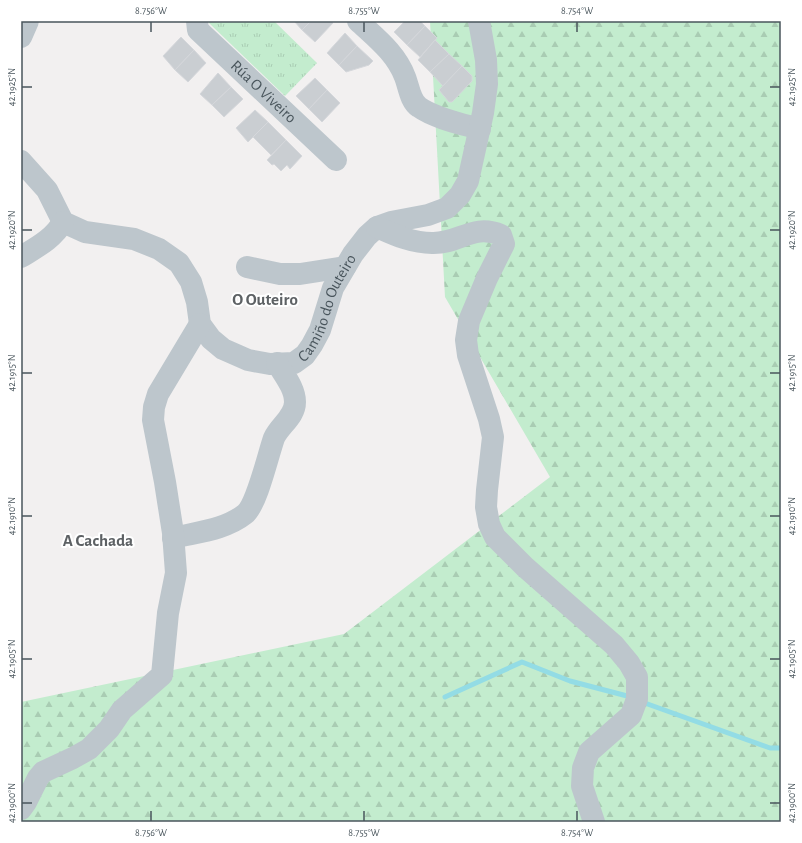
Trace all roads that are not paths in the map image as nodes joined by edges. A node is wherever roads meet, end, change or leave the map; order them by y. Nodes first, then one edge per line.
1 (28, 21) edge
2 (197, 21) edge
3 (358, 21) edge
4 (479, 21) edge
5 (21, 37) edge
6 (480, 129) junction
7 (336, 160) dead end
8 (21, 161) edge
9 (63, 222) junction
10 (376, 227) junction
11 (21, 257) edge
12 (247, 267) dead end
13 (345, 267) junction
14 (200, 324) junction
15 (277, 364) junction
16 (173, 538) junction
17 (21, 809) edge
18 (594, 822) edge

1 - 5 street
2 - 7 street, Rúa O Viveiro
3 - 6 street
4 - 6 street
6 - 10 street
8 - 9 street
9 - 11 street
9 - 14 street, Camiño do Outeiro
10 - 13 street, Camiño do Outeiro
10 - 18 street
12 - 13 street
13 - 15 street, Camiño do Outeiro
14 - 15 street, Camiño do Outeiro
14 - 16 street
15 - 16 street
16 - 17 street

